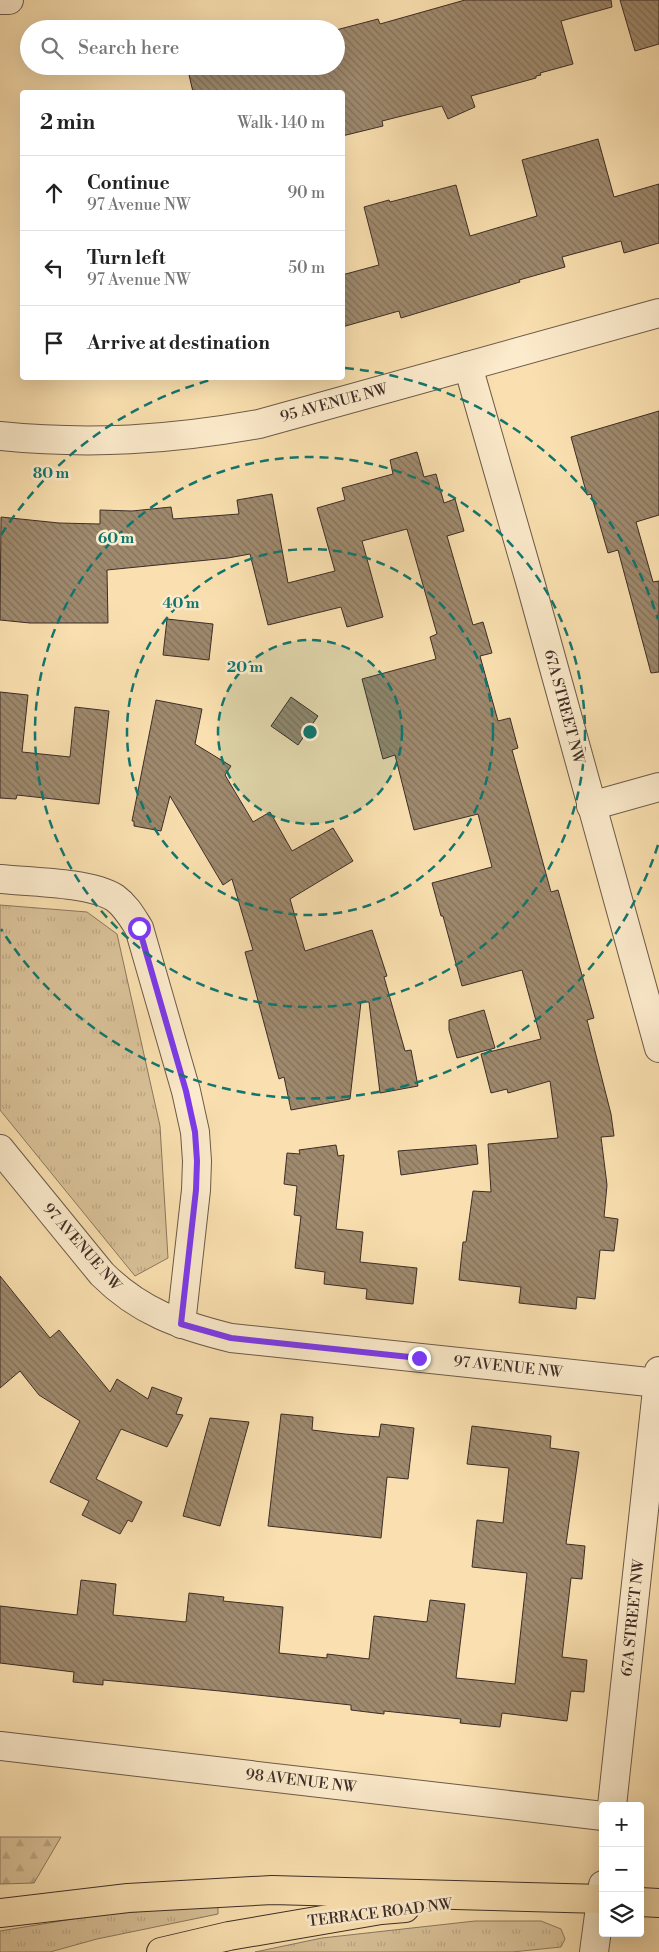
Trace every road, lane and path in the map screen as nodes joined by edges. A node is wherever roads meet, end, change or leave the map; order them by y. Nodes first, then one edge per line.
1 (0, 0) edge
2 (9, 0) edge
3 (659, 313) edge
4 (468, 366) junction
5 (0, 436) edge
6 (659, 786) edge
7 (591, 806) junction
8 (0, 879) edge
9 (659, 1048) edge
10 (0, 1149) edge
11 (181, 1324) junction
12 (658, 1377) edge
13 (0, 1746) edge
14 (612, 1802) edge
15 (599, 1816) edge
16 (599, 1895) edge
17 (599, 1895) edge
18 (644, 1902) edge
19 (659, 1904) edge
20 (0, 1914) edge
21 (599, 1916) edge
22 (161, 1952) edge
23 (594, 1952) edge

1 - 2 street
3 - 4 street, 95 AVENUE NW
4 - 5 street, 95 AVENUE NW
4 - 7 street, 67A STREET NW
6 - 7 street
7 - 9 street, 67A STREET NW
8 - 11 street
10 - 11 street, 97 AVENUE NW
11 - 12 street, 97 AVENUE NW
12 - 14 street, 67A STREET NW
13 - 15 street, 98 AVENUE NW
16 - 20 main road
17 - 22 main road, TERRACE ROAD NW
18 - 19 main road
21 - 23 street

